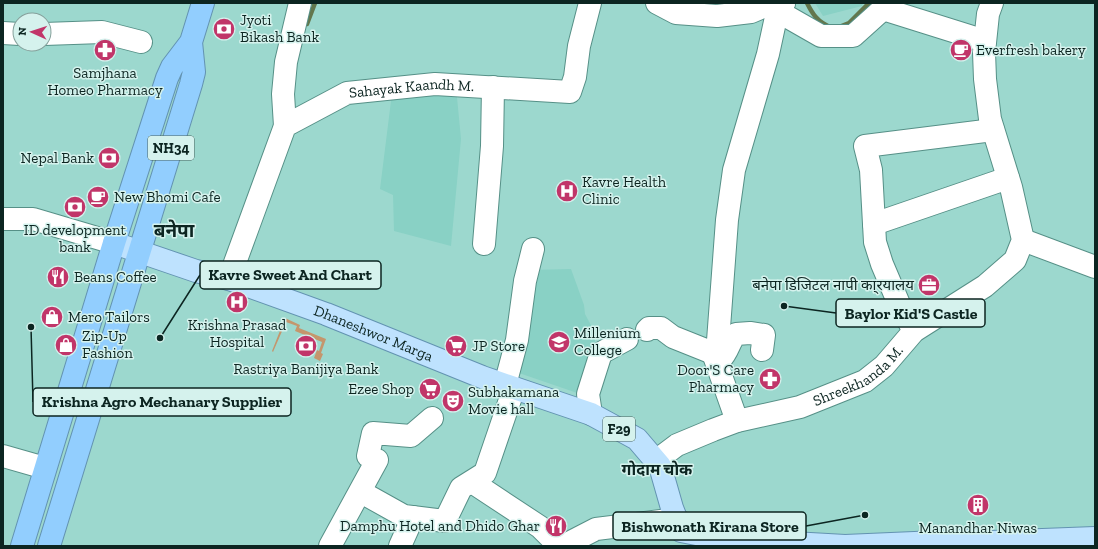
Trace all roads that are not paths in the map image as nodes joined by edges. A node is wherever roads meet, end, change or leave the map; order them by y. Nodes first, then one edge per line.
1 (203, 3) edge
2 (300, 3) edge
3 (590, 3) edge
4 (656, 3) edge
5 (992, 3) edge
6 (783, 6) edge
7 (882, 6) edge
8 (52, 34) edge
9 (985, 41) junction
10 (141, 42) dead end
11 (191, 42) junction
12 (493, 87) junction
13 (285, 126) junction
14 (993, 130) junction
15 (1008, 178) junction
16 (3, 219) edge
17 (874, 224) junction
18 (1023, 240) junction
19 (114, 243) junction
20 (484, 244) dead end
21 (533, 249) dead end
22 (138, 251) junction
23 (1095, 267) edge
24 (229, 279) junction
25 (647, 330) dead end
26 (914, 331) junction
27 (627, 339) dead end
28 (762, 350) dead end
29 (715, 359) junction
30 (509, 387) junction
31 (590, 414) junction
32 (432, 418) dead end
33 (737, 421) junction
34 (3, 456) edge
35 (657, 460) junction
36 (45, 468) junction
37 (472, 482) junction
38 (361, 492) junction
39 (413, 517) junction
40 (679, 532) edge
41 (1095, 538) edge
42 (991, 544) edge
43 (22, 546) edge
44 (49, 546) edge
45 (330, 546) edge
46 (400, 546) edge
47 (559, 546) edge
48 (563, 546) edge

1 - 11 highway, NH34
2 - 13 street
3 - 12 street, Sahayak Kaandh M.
4 - 6 street
5 - 9 street
6 - 7 street
6 - 29 street
7 - 9 street
8 - 10 street
9 - 14 street
11 - 19 highway, NH34
11 - 22 highway, NH34
12 - 13 street, Sahayak Kaandh M.
12 - 20 street
13 - 24 street
14 - 15 street
14 - 17 street
15 - 17 street
15 - 18 street
16 - 19 street
17 - 26 street
18 - 23 street
18 - 26 street, Shreekhanda M.
19 - 22 main road, Dhaneshwor Marga / F29
19 - 36 highway, NH34
21 - 30 street
22 - 24 main road, Dhaneshwor Marga / F29
22 - 44 highway, NH34
24 - 30 main road, Dhaneshwor Marga / F29
25 - 29 street
26 - 33 street, Shreekhanda M.
27 - 31 street
28 - 29 street
29 - 33 street
30 - 31 main road, Dhaneshwor Marga / F29
30 - 37 street
31 - 35 main road, Dhaneshwor Marga / F29
32 - 38 street
33 - 35 street, Shreekhanda M.
34 - 36 street
35 - 40 main road, Dhaneshwor Marga / F29
36 - 43 highway, NH34
37 - 39 street
37 - 47 street
38 - 39 street
38 - 45 street
39 - 46 street
40 - 42 main road
40 - 48 street
41 - 42 main road

